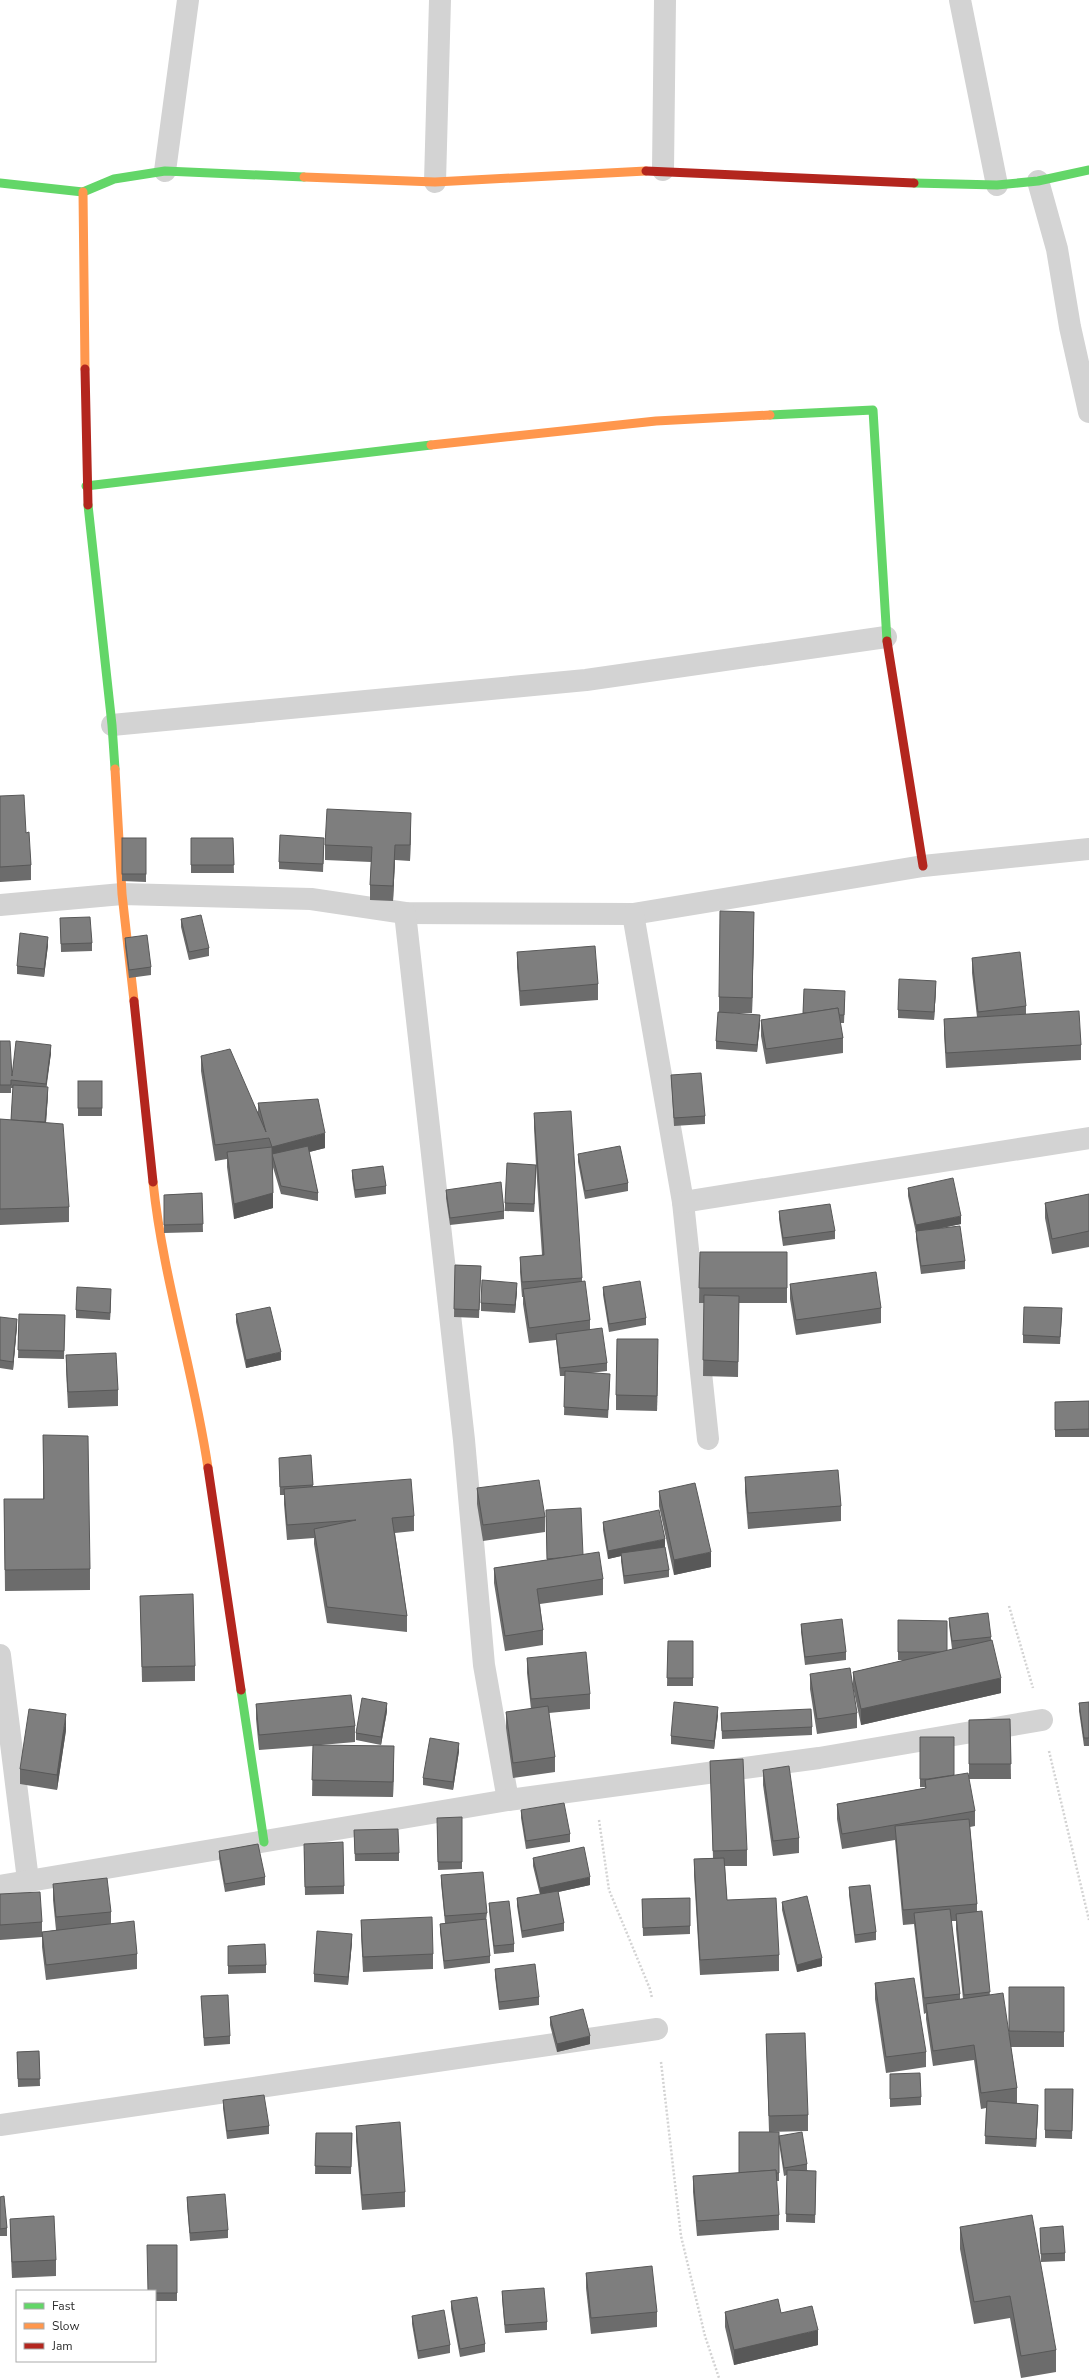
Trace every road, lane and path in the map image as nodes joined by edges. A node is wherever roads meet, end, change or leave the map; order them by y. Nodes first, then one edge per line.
1 (188, 0) edge
2 (440, 0) edge
3 (665, 0) edge
4 (960, 0) edge
5 (663, 170) junction
6 (1089, 170) edge
7 (165, 171) junction
8 (1038, 181) junction
9 (434, 182) junction
10 (0, 183) edge
11 (997, 185) junction
12 (83, 192) junction
13 (1089, 412) edge
14 (86, 486) junction
15 (886, 637) junction
16 (112, 725) junction
17 (1089, 849) edge
18 (923, 866) junction
19 (122, 894) junction
20 (0, 905) edge
21 (405, 913) junction
22 (633, 914) junction
23 (1089, 1138) edge
24 (683, 1202) junction
25 (708, 1439) dead end
26 (1009, 1606) dead end
27 (0, 1655) edge
28 (1042, 1720) junction
29 (594, 1788) junction
30 (508, 1800) junction
31 (264, 1842) junction
32 (28, 1880) junction
33 (0, 1886) edge
34 (1089, 1920) edge
35 (657, 2029) junction
36 (0, 2125) edge
37 (719, 2378) edge

1 - 7 street
2 - 9 street
3 - 5 street
4 - 11 street
5 - 9 street
5 - 11 street
6 - 8 street
7 - 9 street
7 - 12 street
8 - 11 street
8 - 13 street
10 - 12 street
12 - 14 street
14 - 15 street
14 - 16 street
15 - 16 street
15 - 18 street
16 - 19 street
17 - 18 street
18 - 22 street
19 - 20 street
19 - 21 street
19 - 31 street
21 - 22 street
21 - 30 street
22 - 24 street
23 - 24 street
24 - 25 street
26 - 28 path
27 - 32 street
28 - 29 street
28 - 34 path
29 - 30 street
29 - 35 path
30 - 31 street
31 - 32 street
32 - 33 street
35 - 36 street
35 - 37 path

